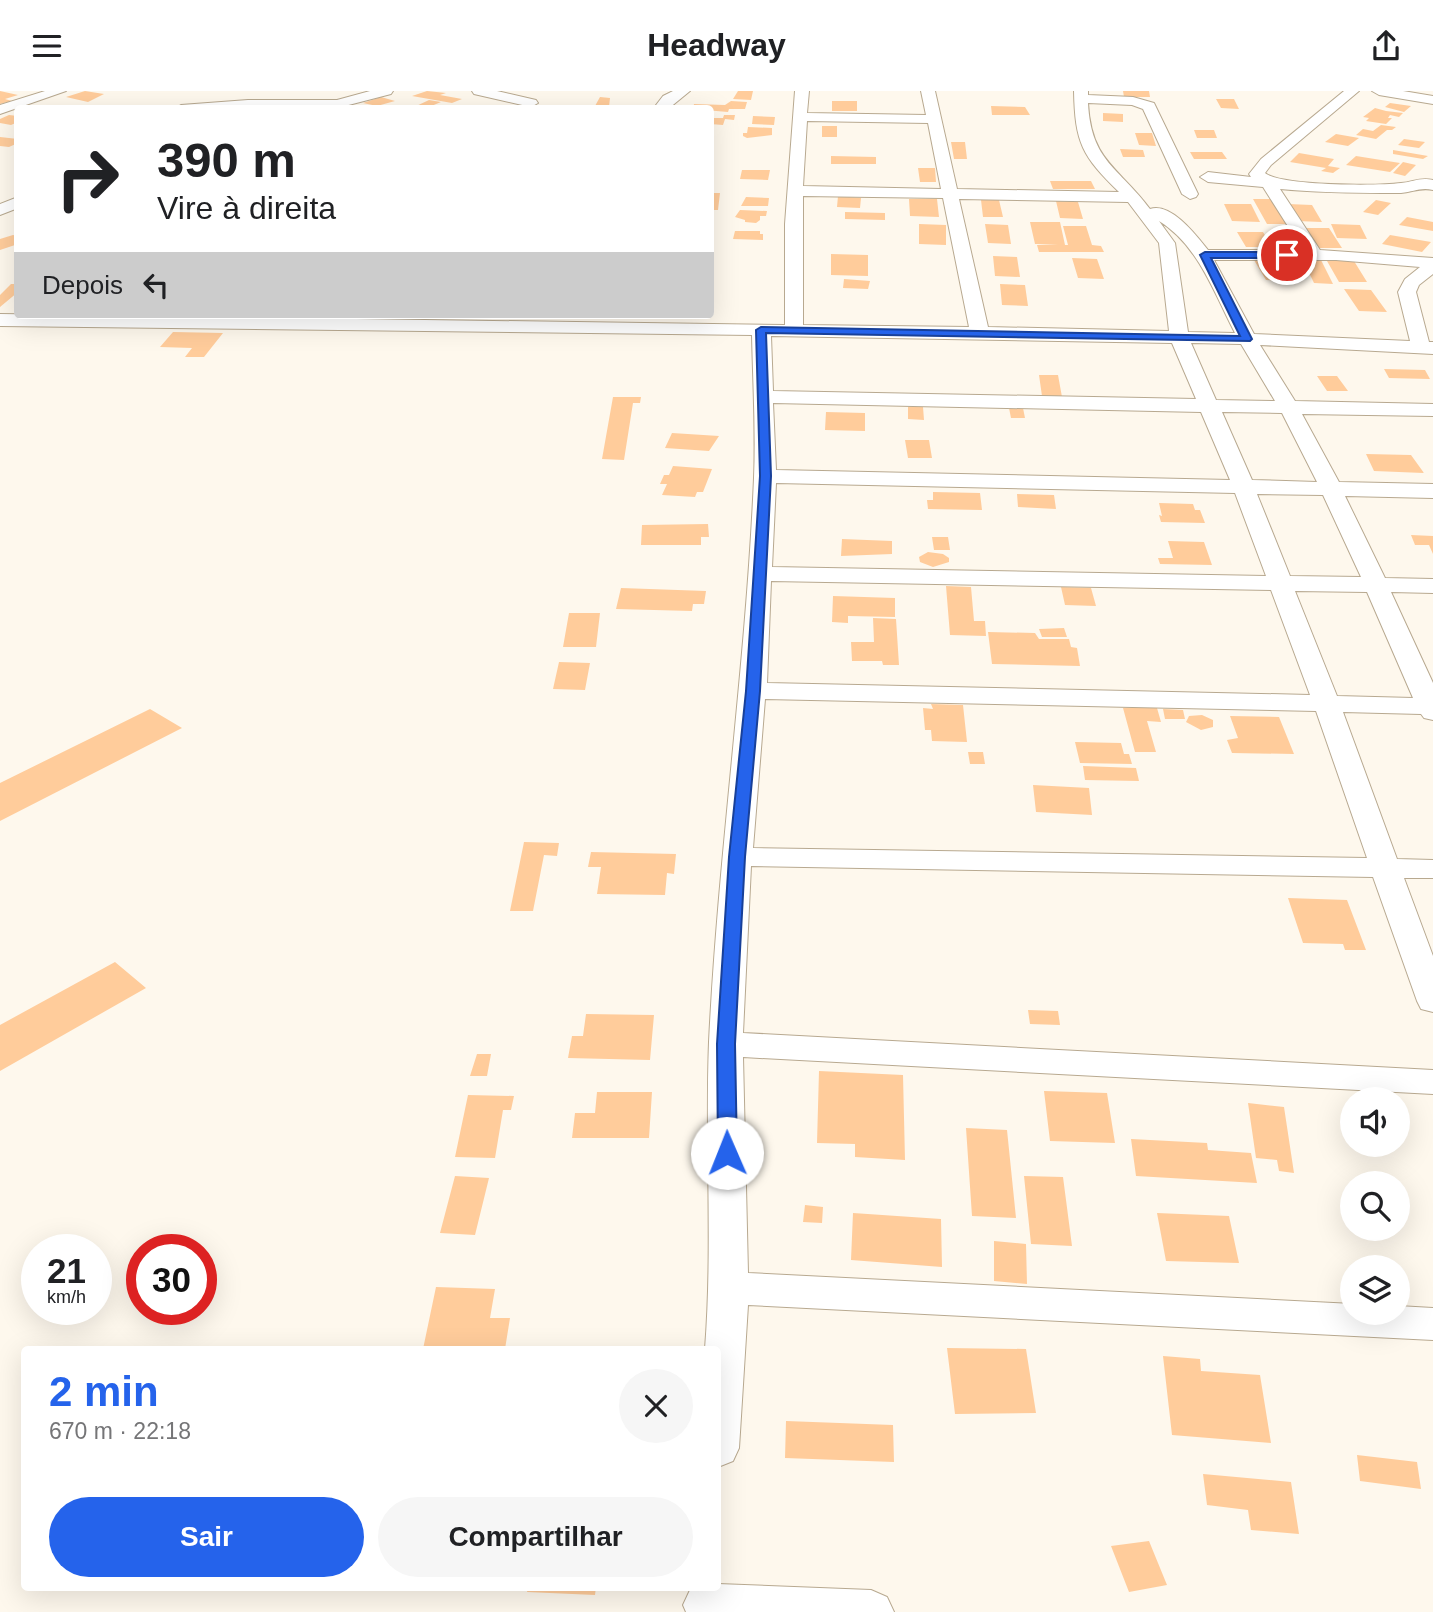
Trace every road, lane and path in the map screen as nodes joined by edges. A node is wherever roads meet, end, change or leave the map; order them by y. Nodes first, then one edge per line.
1 (59, 91) edge
2 (386, 91) edge
3 (479, 91) edge
4 (541, 91) edge
5 (683, 91) edge
6 (802, 91) edge
7 (928, 91) edge
8 (1352, 91) edge
9 (1379, 91) edge
10 (1081, 95) edge
11 (1433, 100) edge
12 (16, 105) edge
13 (235, 105) edge
14 (526, 105) edge
15 (530, 105) edge
16 (663, 105) edge
17 (800, 117) junction
18 (933, 119) junction
19 (1266, 162) junction
20 (1433, 165) edge
21 (1208, 177) junction
22 (1427, 183) edge
23 (1270, 185) junction
24 (795, 191) junction
25 (1190, 194) junction
26 (948, 195) junction
27 (1136, 201) junction
28 (1181, 230) junction
29 (1205, 255) junction
30 (1315, 255) junction
31 (1433, 264) edge
32 (238, 319) edge
33 (0, 320) edge
34 (425, 320) edge
35 (614, 321) edge
36 (761, 330) junction
37 (794, 331) junction
38 (980, 333) junction
39 (1179, 336) junction
40 (1247, 339) junction
41 (1427, 348) edge
42 (764, 397) junction
43 (1206, 405) junction
44 (1289, 407) junction
45 (1433, 410) edge
46 (765, 476) junction
47 (1244, 488) junction
48 (1331, 489) junction
49 (1433, 491) edge
50 (759, 574) junction
51 (1279, 581) junction
52 (1378, 585) junction
53 (1433, 586) edge
54 (753, 691) junction
55 (1326, 703) junction
56 (1432, 708) edge
57 (737, 857) junction
58 (1386, 869) junction
59 (1433, 869) edge
60 (1433, 1001) edge
61 (726, 1044) junction
62 (1433, 1082) edge
63 (729, 1288) junction
64 (1433, 1324) edge
65 (721, 1404) edge
66 (707, 1601) edge
67 (872, 1612) edge

1 - 12 street
2 - 13 street
3 - 14 street
4 - 15 street
5 - 16 street
6 - 17 street
7 - 18 street
8 - 19 street
9 - 11 street
10 - 25 street
10 - 27 street
17 - 18 street
17 - 24 street
18 - 26 street
19 - 21 street
19 - 23 street
20 - 22 street
21 - 23 street
21 - 25 street
22 - 23 street
23 - 30 street
24 - 26 street
24 - 37 street
25 - 28 street
26 - 27 street
26 - 38 street
27 - 28 street
27 - 39 street
28 - 29 street
29 - 30 street
29 - 40 street
30 - 31 street
31 - 41 street
32 - 33 street
32 - 34 street
34 - 35 street
35 - 36 street
36 - 37 street
36 - 42 street
37 - 38 street
38 - 39 street
39 - 40 street
39 - 43 street
40 - 41 street
40 - 44 street
42 - 43 street
42 - 46 street
43 - 44 street
43 - 47 street
44 - 45 street
44 - 48 street
46 - 47 street
46 - 50 street
47 - 48 street
47 - 51 street
48 - 49 street
48 - 52 street
50 - 51 street
50 - 54 street
51 - 52 street
51 - 55 street
52 - 53 street
52 - 56 street
54 - 55 street
54 - 57 street
55 - 56 street
55 - 58 street
57 - 58 street
57 - 61 street
58 - 59 street
58 - 60 street
61 - 62 street
61 - 63 street
63 - 64 street
63 - 65 street
66 - 67 street

